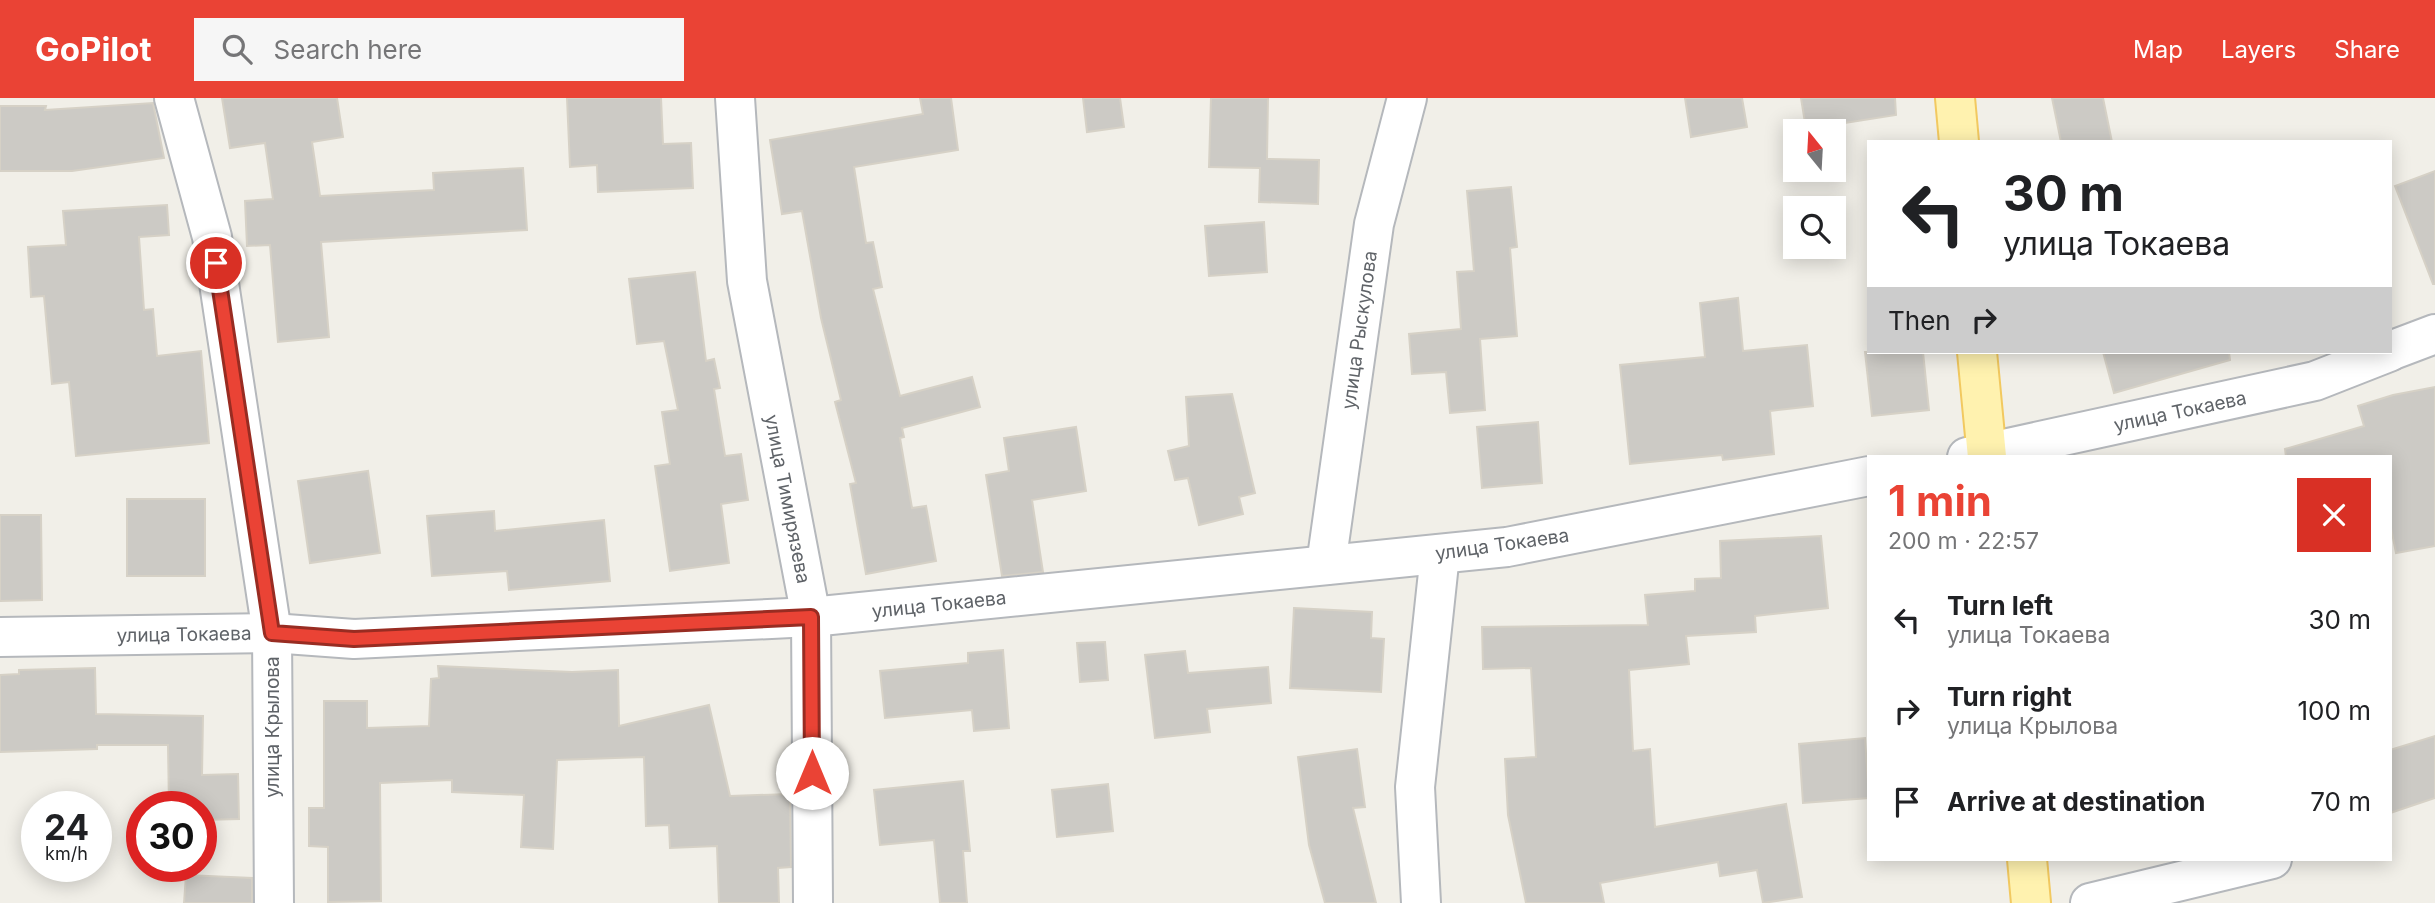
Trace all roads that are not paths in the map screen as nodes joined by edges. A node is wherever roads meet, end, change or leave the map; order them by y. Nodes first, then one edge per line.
1 (174, 98) edge
2 (735, 98) edge
3 (1407, 98) edge
4 (1955, 98) edge
5 (1958, 140) edge
6 (2435, 334) edge
7 (2392, 350) edge
8 (1978, 354) edge
9 (2382, 354) edge
10 (1980, 455) edge
11 (1867, 476) edge
12 (1440, 554) junction
13 (1326, 565) junction
14 (811, 617) junction
15 (272, 633) junction
16 (0, 637) edge
17 (2027, 861) edge
18 (2264, 861) edge
19 (274, 903) edge
20 (813, 903) edge
21 (1421, 903) edge
22 (2031, 903) edge
23 (2090, 903) edge

1 - 15 street, улица Крылова
2 - 14 street, улица Тимирязева
3 - 13 street, улица Рыскулова
4 - 5 main road
6 - 7 street, улица Токаева
8 - 10 main road
9 - 10 street, улица Токаева
11 - 12 street, улица Токаева
12 - 13 street, улица Токаева
12 - 21 street
13 - 14 street, улица Токаева
14 - 15 street, улица Токаева
14 - 20 street, улица Тимирязева
15 - 16 street, улица Токаева
15 - 19 street, улица Крылова
17 - 22 main road
18 - 23 street

